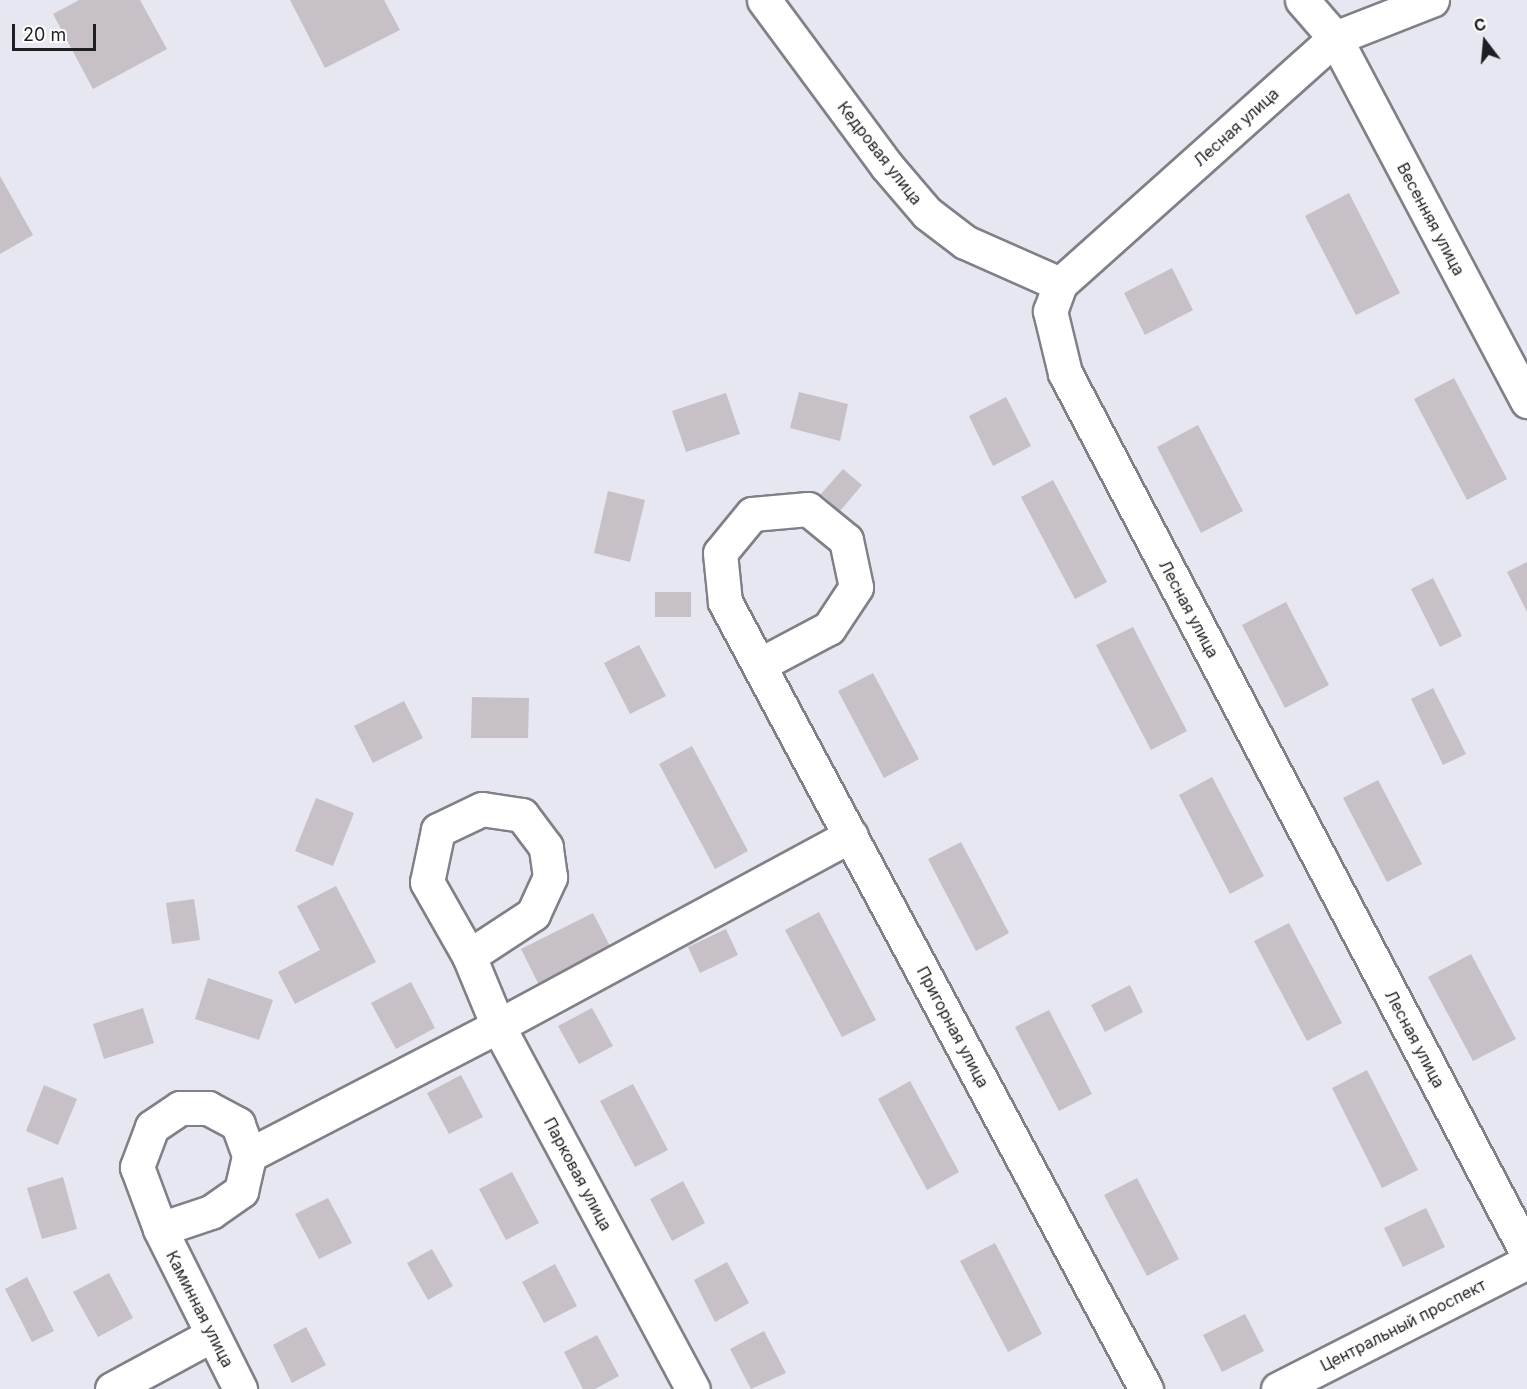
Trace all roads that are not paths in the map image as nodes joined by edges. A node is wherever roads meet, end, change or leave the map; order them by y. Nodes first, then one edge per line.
1 (764, 0) edge
2 (1302, 0) edge
3 (1432, 0) edge
4 (1335, 38) junction
5 (1060, 284) junction
6 (1527, 401) edge
7 (759, 665) junction
8 (851, 835) junction
9 (469, 956) junction
10 (498, 1026) junction
11 (249, 1155) junction
12 (160, 1229) junction
13 (1527, 1253) edge
14 (1527, 1262) edge
15 (212, 1335) junction
16 (112, 1389) edge
17 (240, 1389) edge
18 (693, 1389) edge
19 (1146, 1389) edge
20 (1278, 1389) edge

1 - 5 street, Кедровая улица
2 - 4 street, Весенняя улица
3 - 4 street
4 - 5 street, Лесная улица
4 - 6 street, Весенняя улица
5 - 13 street, Лесная улица
7 - 7 street, Пригорная улица
7 - 8 street, Пригорная улица
8 - 10 street
8 - 19 street, Пригорная улица
9 - 9 street, Парковая улица
9 - 10 street, Парковая улица
10 - 11 street
10 - 18 street, Парковая улица
11 - 12 street, Каминная улица
11 - 12 street, Каминная улица
12 - 15 street, Каминная улица
14 - 20 street, Центральный проспект
15 - 16 street
15 - 17 street, Каминная улица

